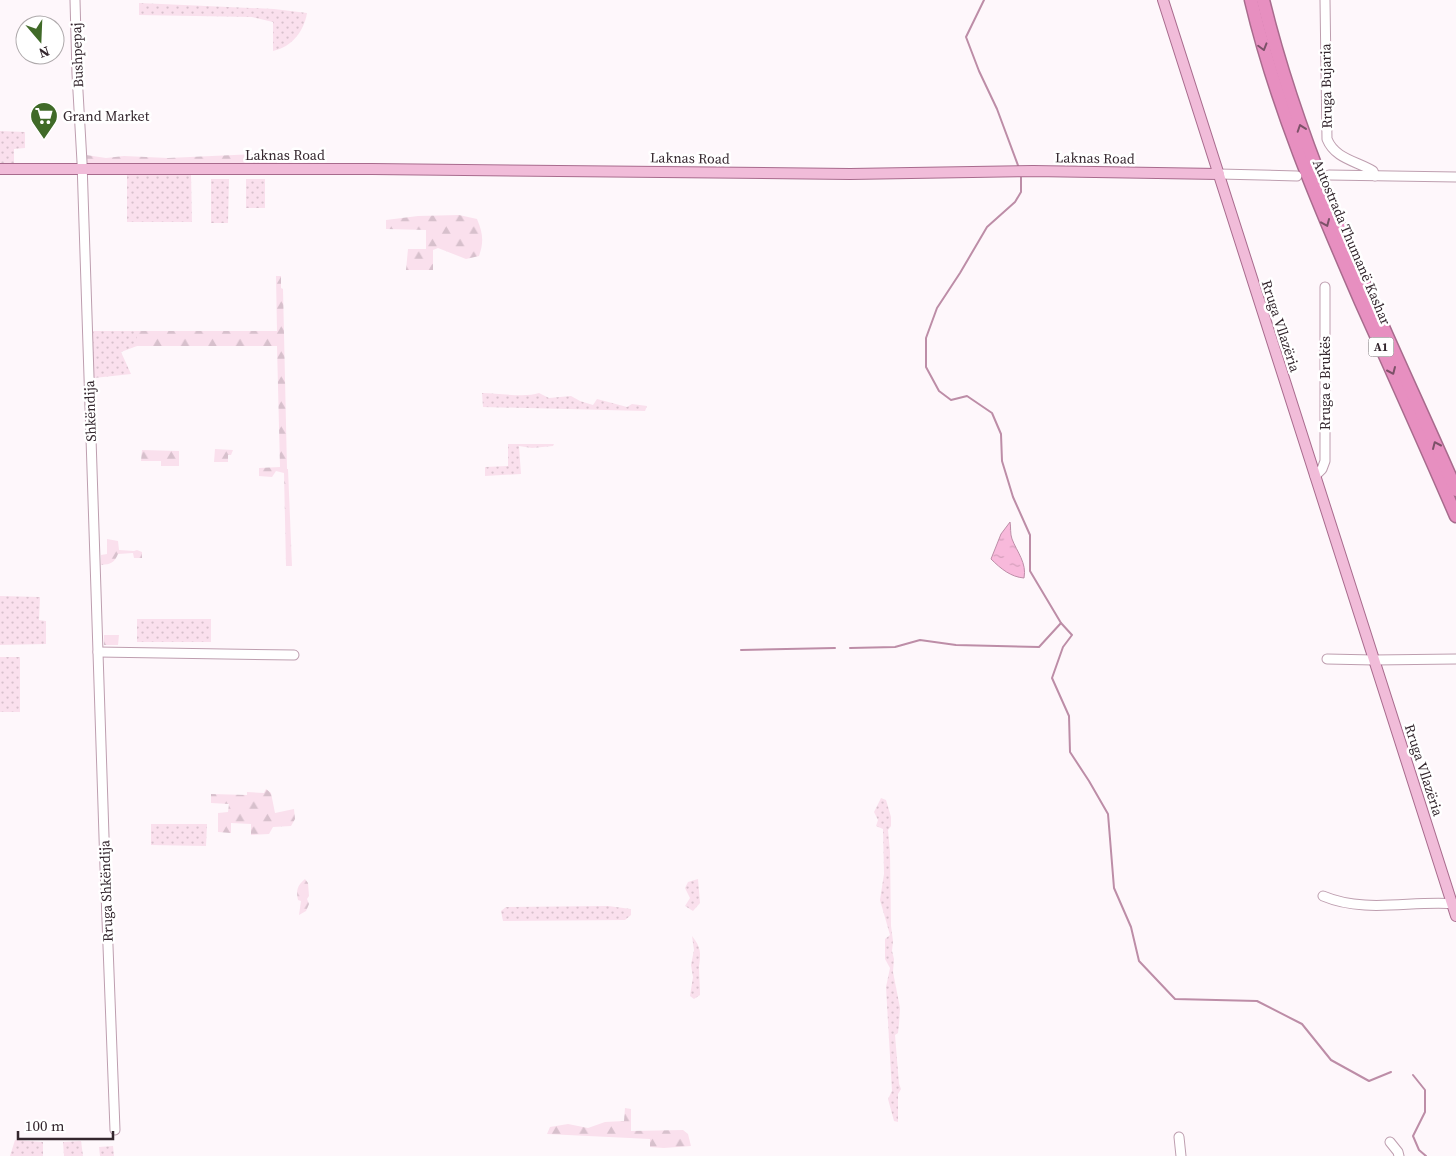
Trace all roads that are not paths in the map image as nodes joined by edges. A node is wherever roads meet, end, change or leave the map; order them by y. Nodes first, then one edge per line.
1 (75, 0) edge
2 (1163, 0) edge
3 (1251, 0) edge
4 (1263, 0) edge
5 (1325, 0) edge
6 (0, 170) edge
7 (82, 170) junction
8 (1218, 174) junction
9 (1329, 175) dead end
10 (1297, 176) dead end
11 (1375, 176) junction
12 (1456, 177) edge
13 (1325, 287) dead end
14 (1316, 476) junction
15 (1456, 490) edge
16 (1456, 516) edge
17 (98, 652) junction
18 (294, 655) dead end
19 (1327, 658) dead end
20 (1456, 659) edge
21 (1374, 660) junction
22 (1324, 896) dead end
23 (1454, 904) edge
24 (1456, 916) edge
25 (115, 1130) dead end
26 (1180, 1137) dead end
27 (1390, 1142) dead end
28 (1181, 1156) edge
29 (1399, 1156) edge

1 - 7 street, Bushpepaj
2 - 8 main road, Rruga Vllazëria
3 -> 16 highway, Autostrada Thumanë Kashar / A1
15 -> 4 highway, Autostrada Thumanë Kashar / A1
5 - 11 street, Rruga Bujaria
6 - 7 main road, Laknas Road
7 - 8 main road, Laknas Road
7 - 17 street, Shkëndija
8 - 10 street, Laknas Road
8 - 14 main road, Rruga Vllazëria
9 - 11 street
11 - 12 street
13 - 14 street, Rruga e Brukës
14 - 21 main road, Rruga Vllazëria
17 - 18 street
17 - 25 street, Rruga Shkëndija
19 - 21 street
20 - 21 street
21 - 23 main road, Rruga Vllazëria
22 - 23 street
23 - 24 main road, Rruga Vllazëria
26 - 28 street
27 - 29 street

